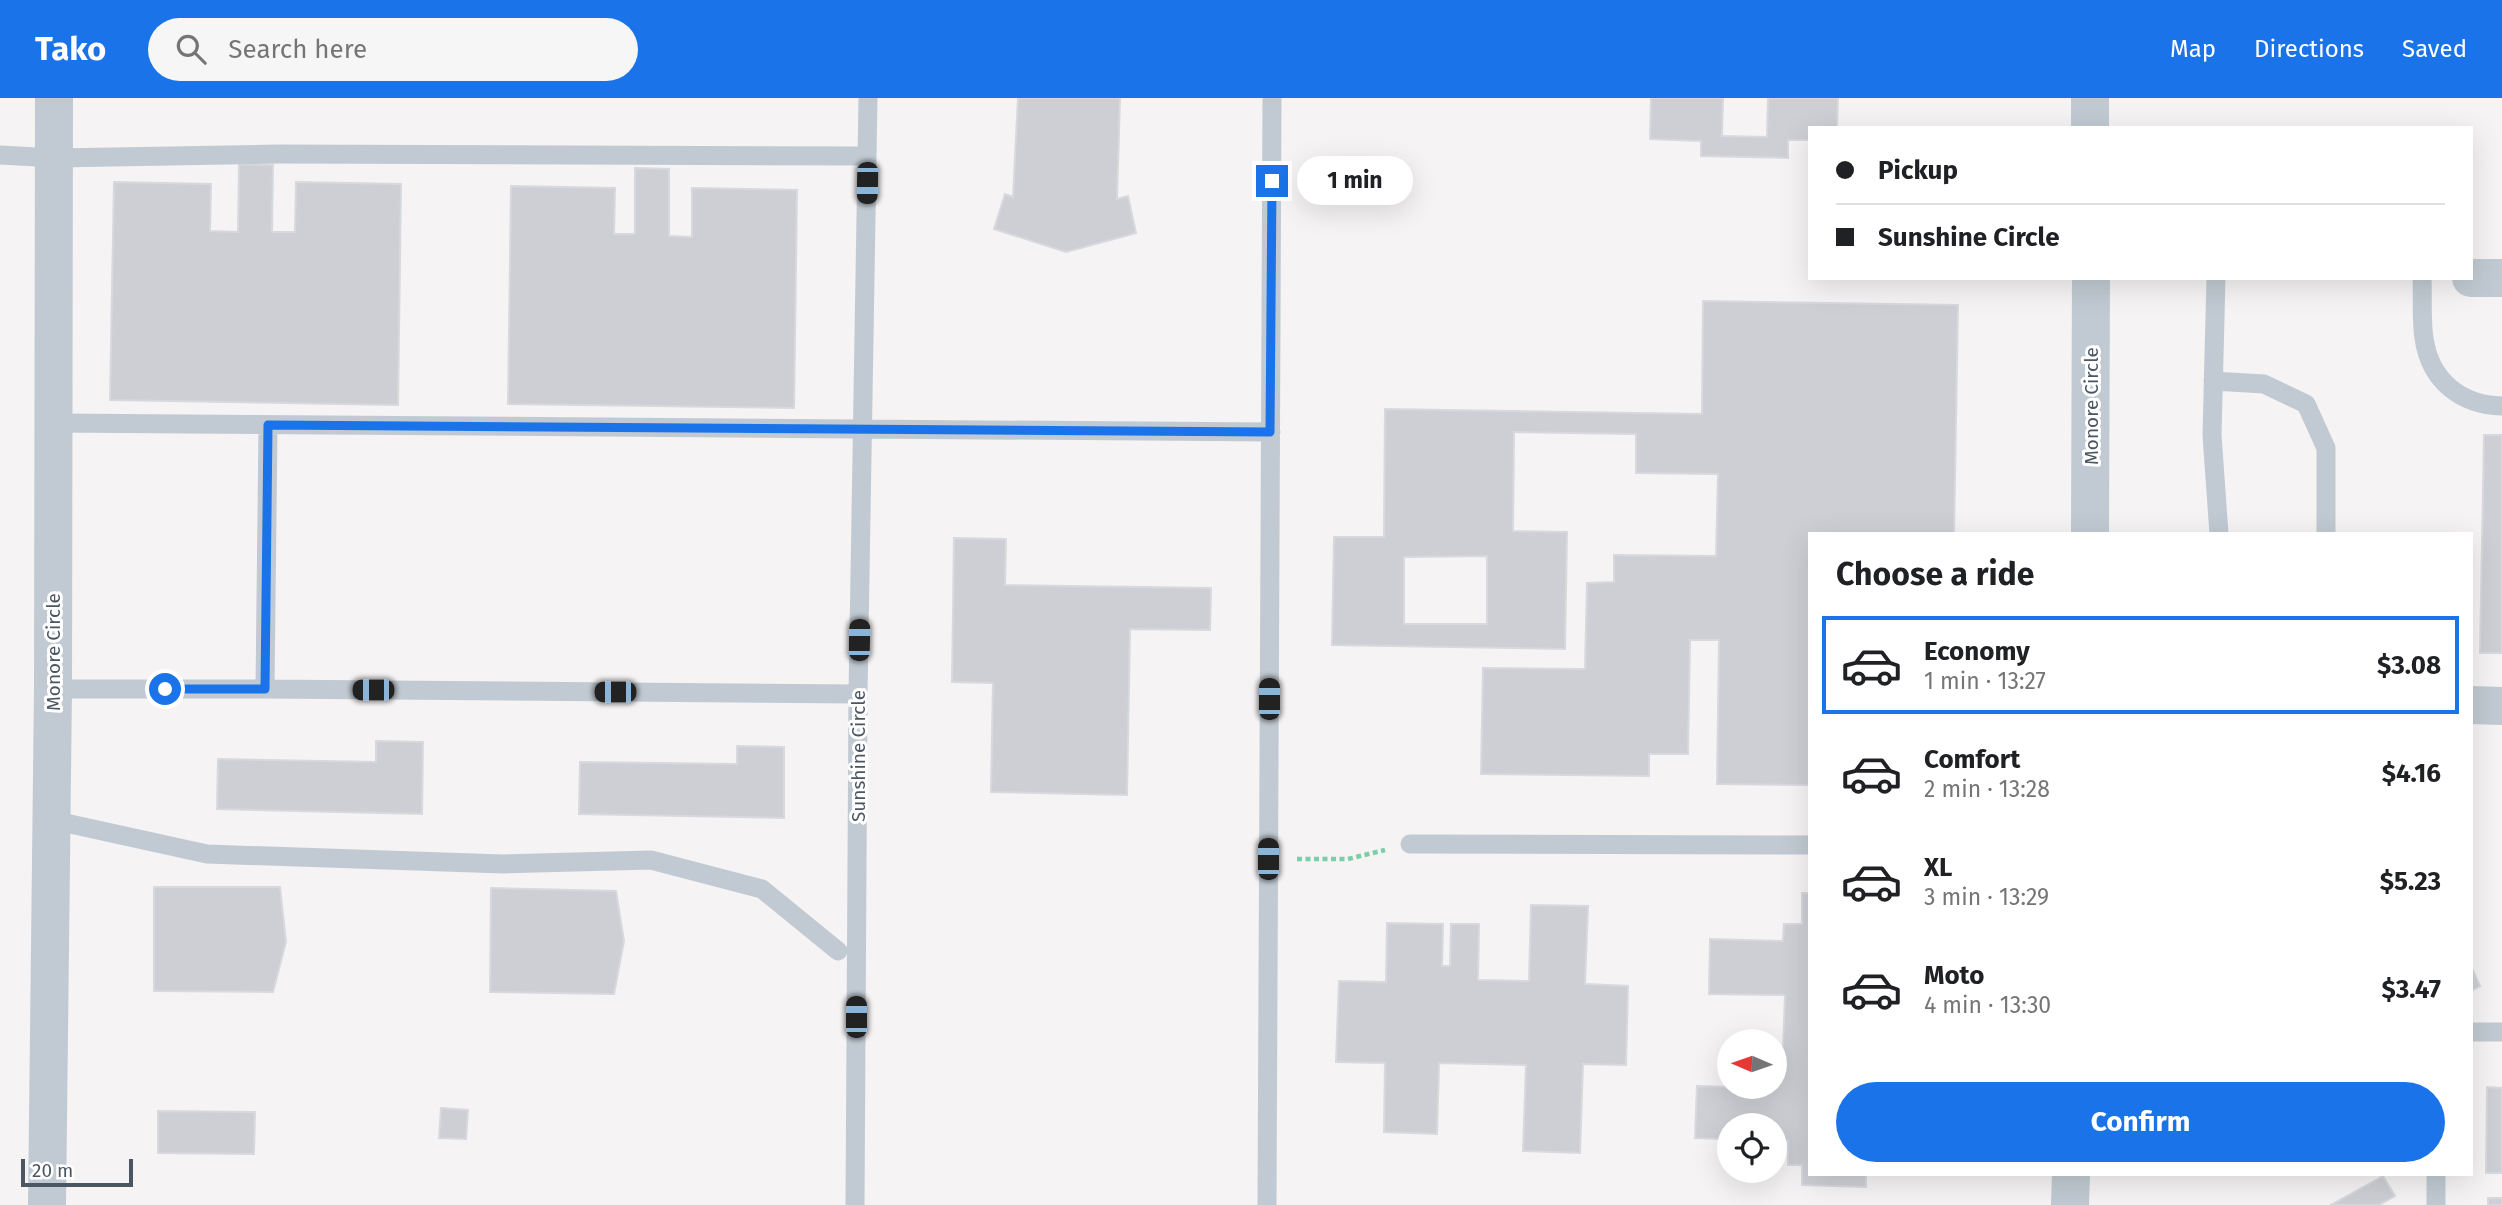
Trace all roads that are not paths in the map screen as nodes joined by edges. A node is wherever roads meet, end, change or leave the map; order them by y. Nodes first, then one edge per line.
1 (54, 98) edge
2 (868, 98) edge
3 (1272, 98) edge
4 (2090, 98) edge
5 (2090, 126) edge
6 (0, 155) edge
7 (867, 156) junction
8 (55, 158) junction
9 (2473, 278) edge
10 (2502, 278) edge
11 (2091, 280) edge
12 (2216, 280) edge
13 (2422, 280) edge
14 (2213, 381) junction
15 (2502, 406) edge
16 (54, 423) junction
17 (268, 425) junction
18 (862, 428) junction
19 (1270, 432) junction
20 (2090, 532) edge
21 (2219, 532) edge
22 (2326, 532) edge
23 (53, 689) junction
24 (265, 689) junction
25 (858, 694) junction
26 (2473, 705) edge
27 (2502, 706) edge
28 (52, 821) junction
29 (1410, 844) road end
30 (1808, 845) edge
31 (838, 951) dead end
32 (2473, 1032) edge
33 (2502, 1032) edge
34 (2071, 1176) edge
35 (2436, 1176) edge
36 (47, 1205) edge
37 (855, 1205) edge
38 (1267, 1205) edge
39 (2070, 1205) edge
40 (2436, 1205) edge

1 - 8 street, Monore Circle
2 - 7 lane, Sunshine Circle
3 - 19 lane
4 - 5 street
6 - 8 lane
7 - 8 lane
7 - 18 lane, Sunshine Circle
8 - 16 street, Monore Circle
9 - 10 street
11 - 20 street, Monore Circle
12 - 14 lane
13 - 15 lane
14 - 21 lane
14 - 22 lane
16 - 17 lane
16 - 23 street, Monore Circle
17 - 18 lane
17 - 24 lane
18 - 19 lane
18 - 25 lane, Sunshine Circle
19 - 38 lane
23 - 24 lane
23 - 28 street, Monore Circle
24 - 25 lane
25 - 37 lane, Sunshine Circle
26 - 27 street
28 - 31 lane
28 - 36 street, Monore Circle
29 - 30 lane
32 - 33 lane
34 - 39 street
35 - 40 lane

